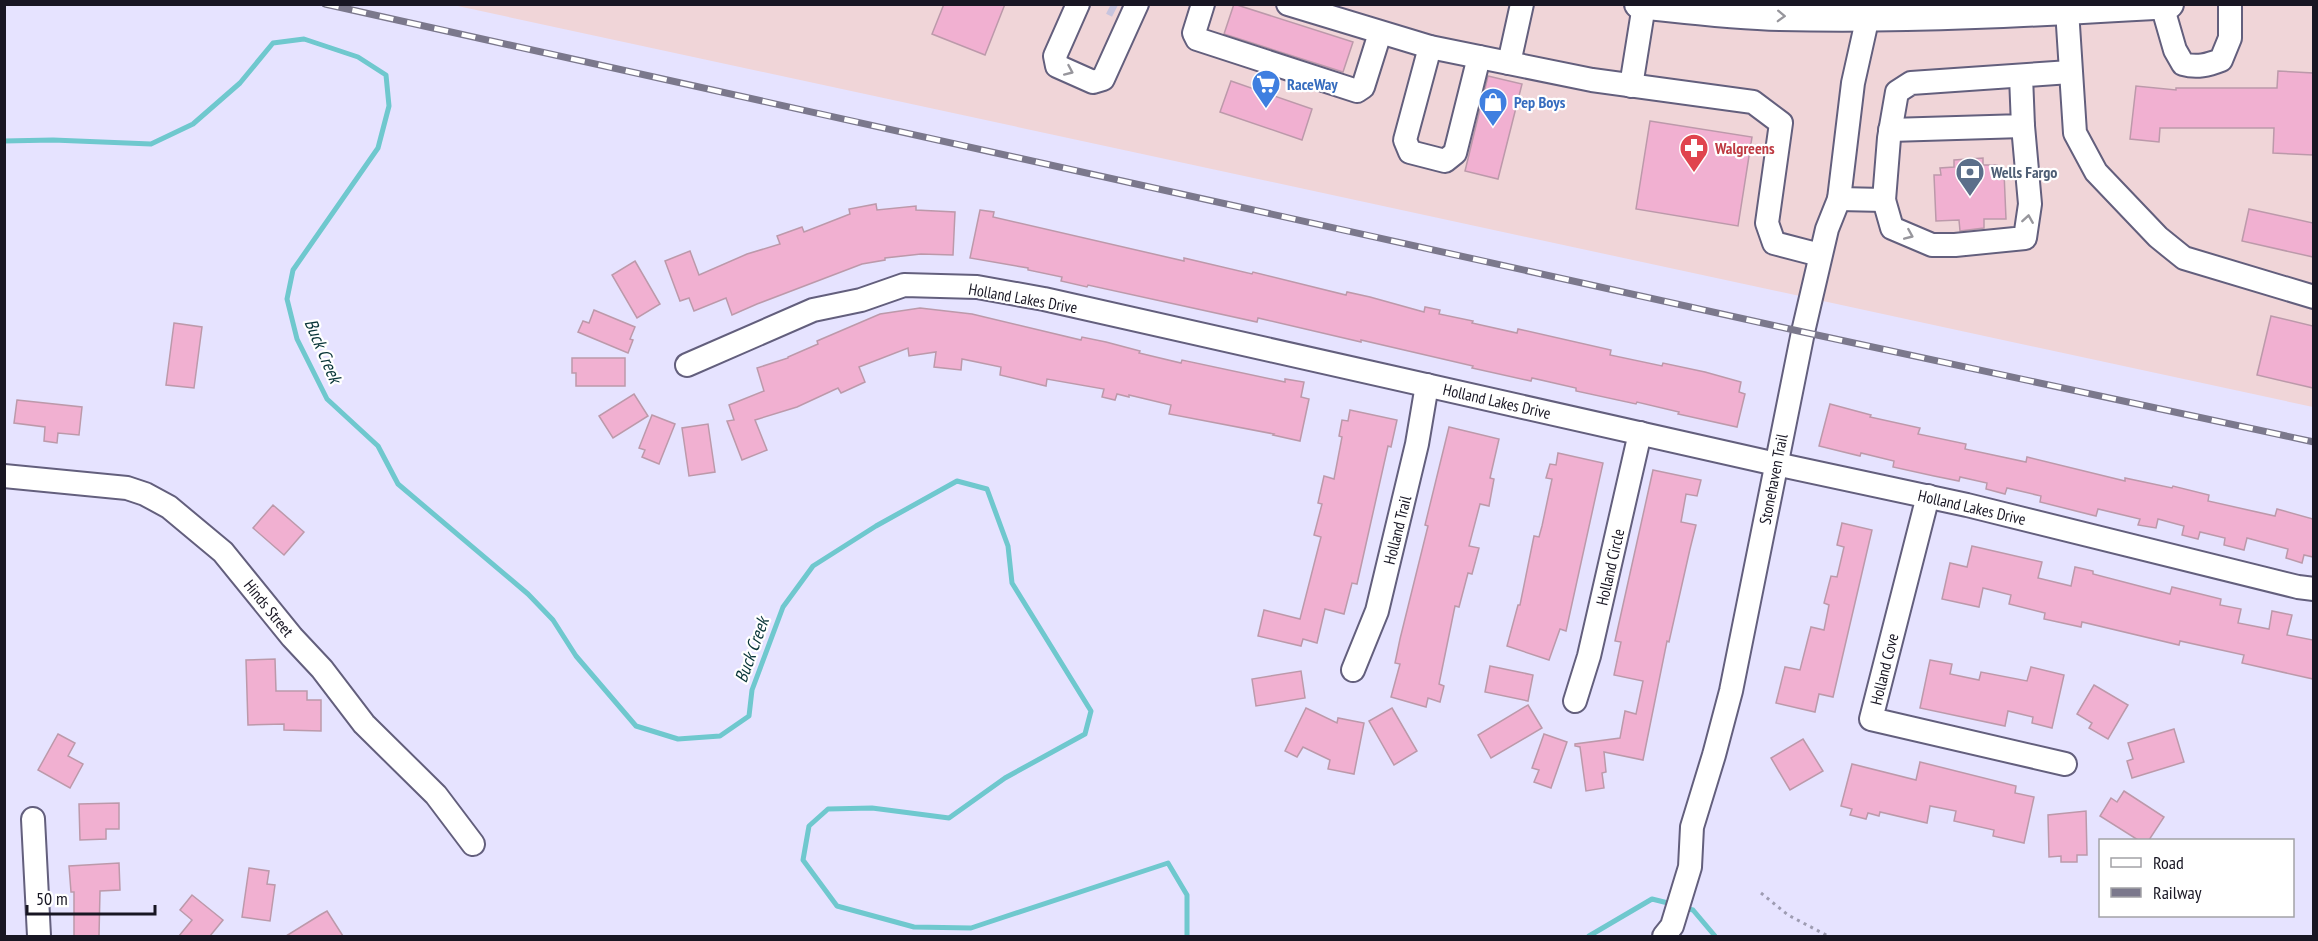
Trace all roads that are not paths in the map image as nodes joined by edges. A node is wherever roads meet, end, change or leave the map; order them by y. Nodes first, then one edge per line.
1 (1078, 4) edge
2 (1203, 4) edge
3 (1288, 4) edge
4 (1522, 4) edge
5 (1639, 4) edge
6 (2169, 4) edge
7 (2230, 4) edge
8 (1644, 5) edge
9 (2162, 5) edge
10 (2073, 8) edge
11 (1129, 9) edge
12 (1868, 10) edge
13 (1380, 33) junction
14 (1430, 47) junction
15 (1479, 57) junction
16 (1509, 63) junction
17 (2070, 72) junction
18 (2022, 76) junction
19 (1631, 86) junction
20 (2023, 126) junction
21 (1890, 130) junction
22 (1839, 199) junction
23 (1884, 200) junction
24 (1820, 255) junction
25 (2313, 297) edge
26 (687, 365) dead end
27 (1427, 385) junction
28 (1641, 433) junction
29 (1776, 464) junction
30 (4, 476) edge
31 (1928, 496) junction
32 (2313, 589) edge
33 (1353, 670) dead end
34 (1575, 700) dead end
35 (2064, 764) dead end
36 (33, 819) dead end
37 (472, 844) dead end
38 (1668, 931) edge
39 (39, 936) edge

1 -> 11 street
2 - 13 street
3 - 13 street
4 - 16 street
5 - 8 main road
6 - 9 main road
7 - 9 street
8 -> 12 main road
8 - 19 street
9 - 10 main road
10 - 12 main road
10 - 17 street
12 - 22 street, Stonehaven Trail
13 - 14 street
14 - 15 street
14 - 15 street
15 - 16 street
16 - 19 street
17 - 18 street
17 - 25 street
18 - 20 street
18 - 21 street
19 - 24 street
20 - 21 street
23 -> 20 street
21 - 23 street
22 - 23 street
22 - 24 street, Stonehaven Trail
24 - 29 street, Stonehaven Trail
26 - 27 street, Holland Lakes Drive
27 - 28 street, Holland Lakes Drive
27 - 33 street, Holland Trail
28 - 29 street, Holland Lakes Drive
28 - 34 street, Holland Circle
29 - 31 street, Holland Lakes Drive
29 - 38 street, Stonehaven Trail
30 - 37 street, Hinds Street
31 - 32 street, Holland Lakes Drive
31 - 35 street, Holland Cove
36 - 39 street

